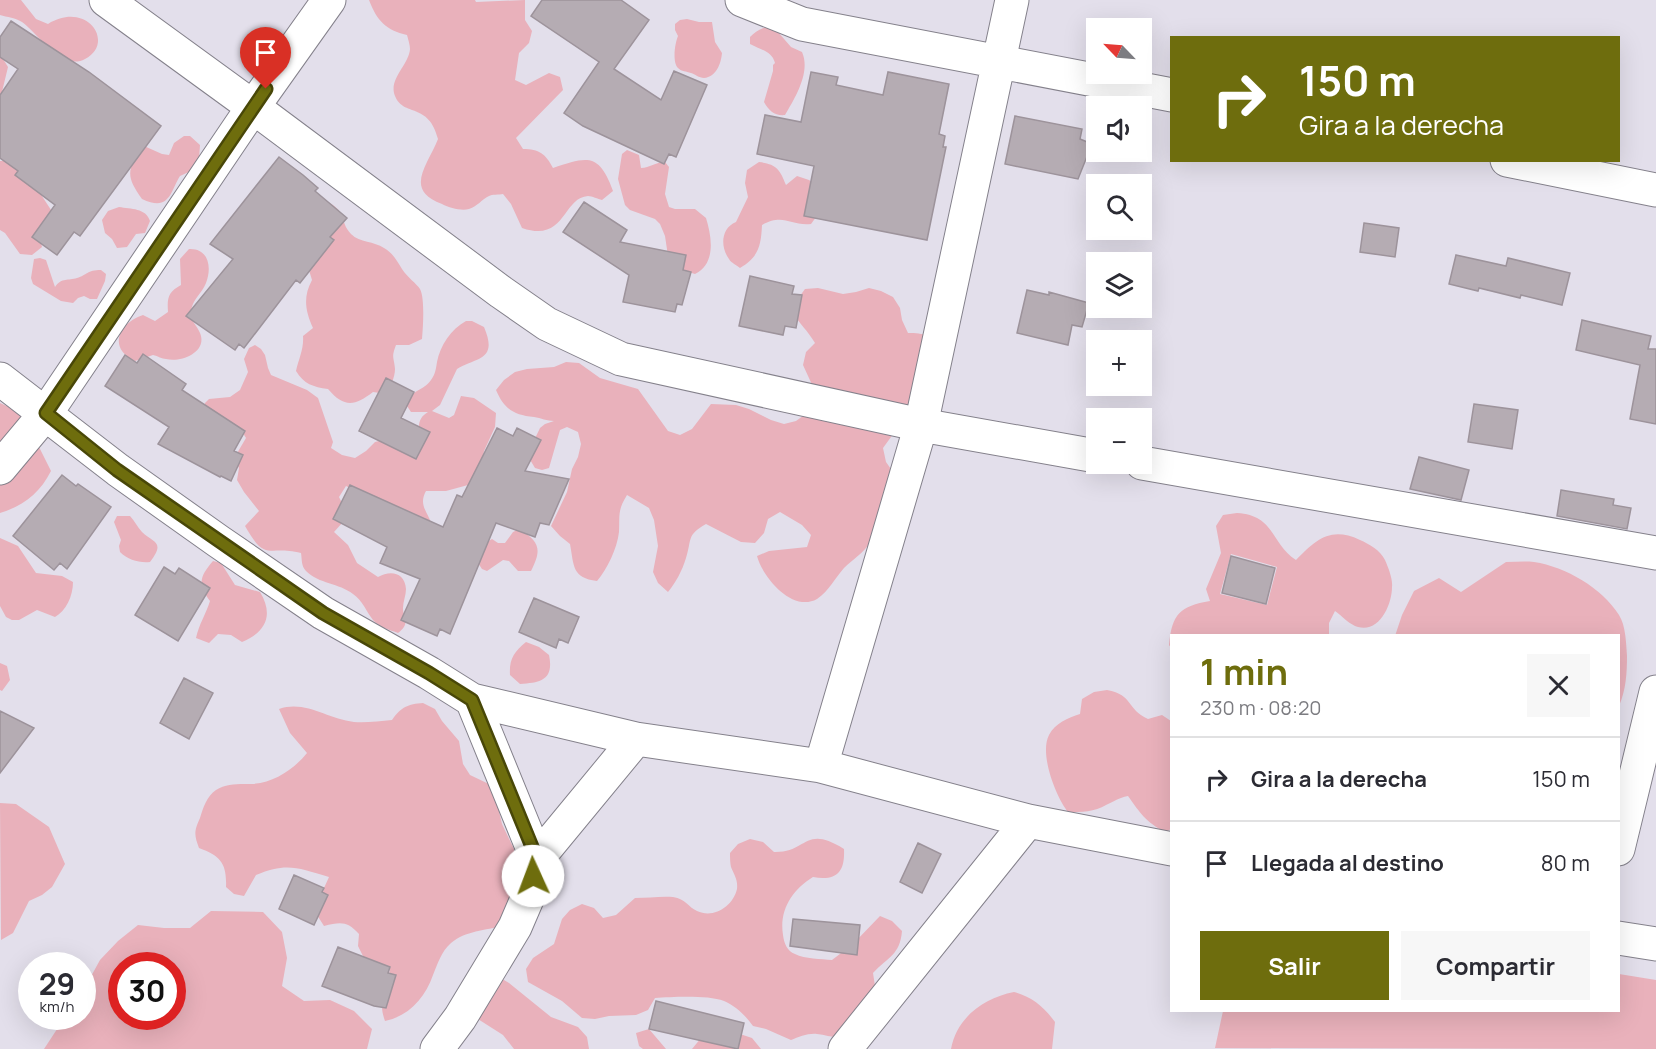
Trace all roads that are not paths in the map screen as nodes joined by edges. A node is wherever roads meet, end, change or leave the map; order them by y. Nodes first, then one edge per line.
1 (106, 0) edge
2 (329, 0) edge
3 (742, 0) edge
4 (1012, 0) edge
5 (1000, 61) junction
6 (1170, 95) edge
7 (253, 107) junction
8 (1517, 162) edge
9 (1656, 190) edge
10 (0, 379) edge
11 (46, 413) junction
12 (921, 425) junction
13 (1086, 454) edge
14 (1152, 465) edge
15 (0, 468) edge
16 (1656, 553) edge
17 (1656, 692) edge
18 (472, 700) junction
19 (636, 739) junction
20 (821, 766) junction
21 (1028, 820) junction
22 (1620, 841) edge
23 (1170, 849) edge
24 (537, 859) junction
25 (1620, 938) edge
26 (1656, 944) edge
27 (437, 1049) edge
28 (845, 1049) edge

1 - 7 street
2 - 7 street
3 - 5 street
4 - 5 street
5 - 6 street
5 - 12 street
7 - 11 street
7 - 12 street
8 - 9 street
10 - 11 street
11 - 15 street
11 - 18 street
12 - 13 street
12 - 20 street
14 - 16 street
17 - 22 street
18 - 19 street
18 - 24 street
19 - 20 street
19 - 24 street
20 - 21 street
21 - 23 street
21 - 28 street
24 - 27 street
25 - 26 street

